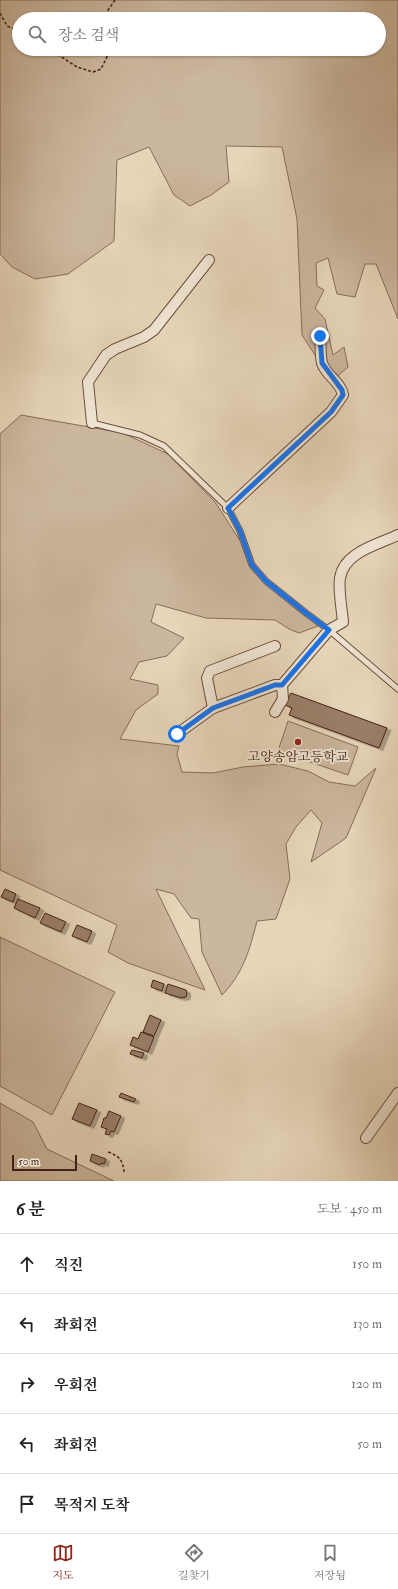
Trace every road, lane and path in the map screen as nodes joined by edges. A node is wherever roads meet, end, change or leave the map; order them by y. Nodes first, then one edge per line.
1 (115, 0) edge
2 (107, 12) edge
3 (0, 13) edge
4 (12, 28) edge
5 (60, 56) edge
6 (106, 56) edge
7 (209, 260) dead end
8 (320, 336) dead end
9 (92, 423) joint
10 (228, 508) junction
11 (398, 535) edge
12 (329, 630) junction
13 (275, 646) dead end
14 (282, 685) junction
15 (398, 689) edge
16 (213, 708) junction
17 (276, 712) dead end
18 (177, 734) dead end
19 (398, 1093) edge
20 (366, 1138) dead end
21 (108, 1152) dead end
22 (124, 1172) dead end

1 - 2 path
3 - 4 path
5 - 6 path
7 - 9 street
8 - 10 street
9 - 10 lane
10 - 12 lane
11 - 12 street
12 - 14 street
12 - 15 lane
13 - 16 street
14 - 16 street
14 - 17 street
16 - 18 street
19 - 20 street
21 - 22 path

